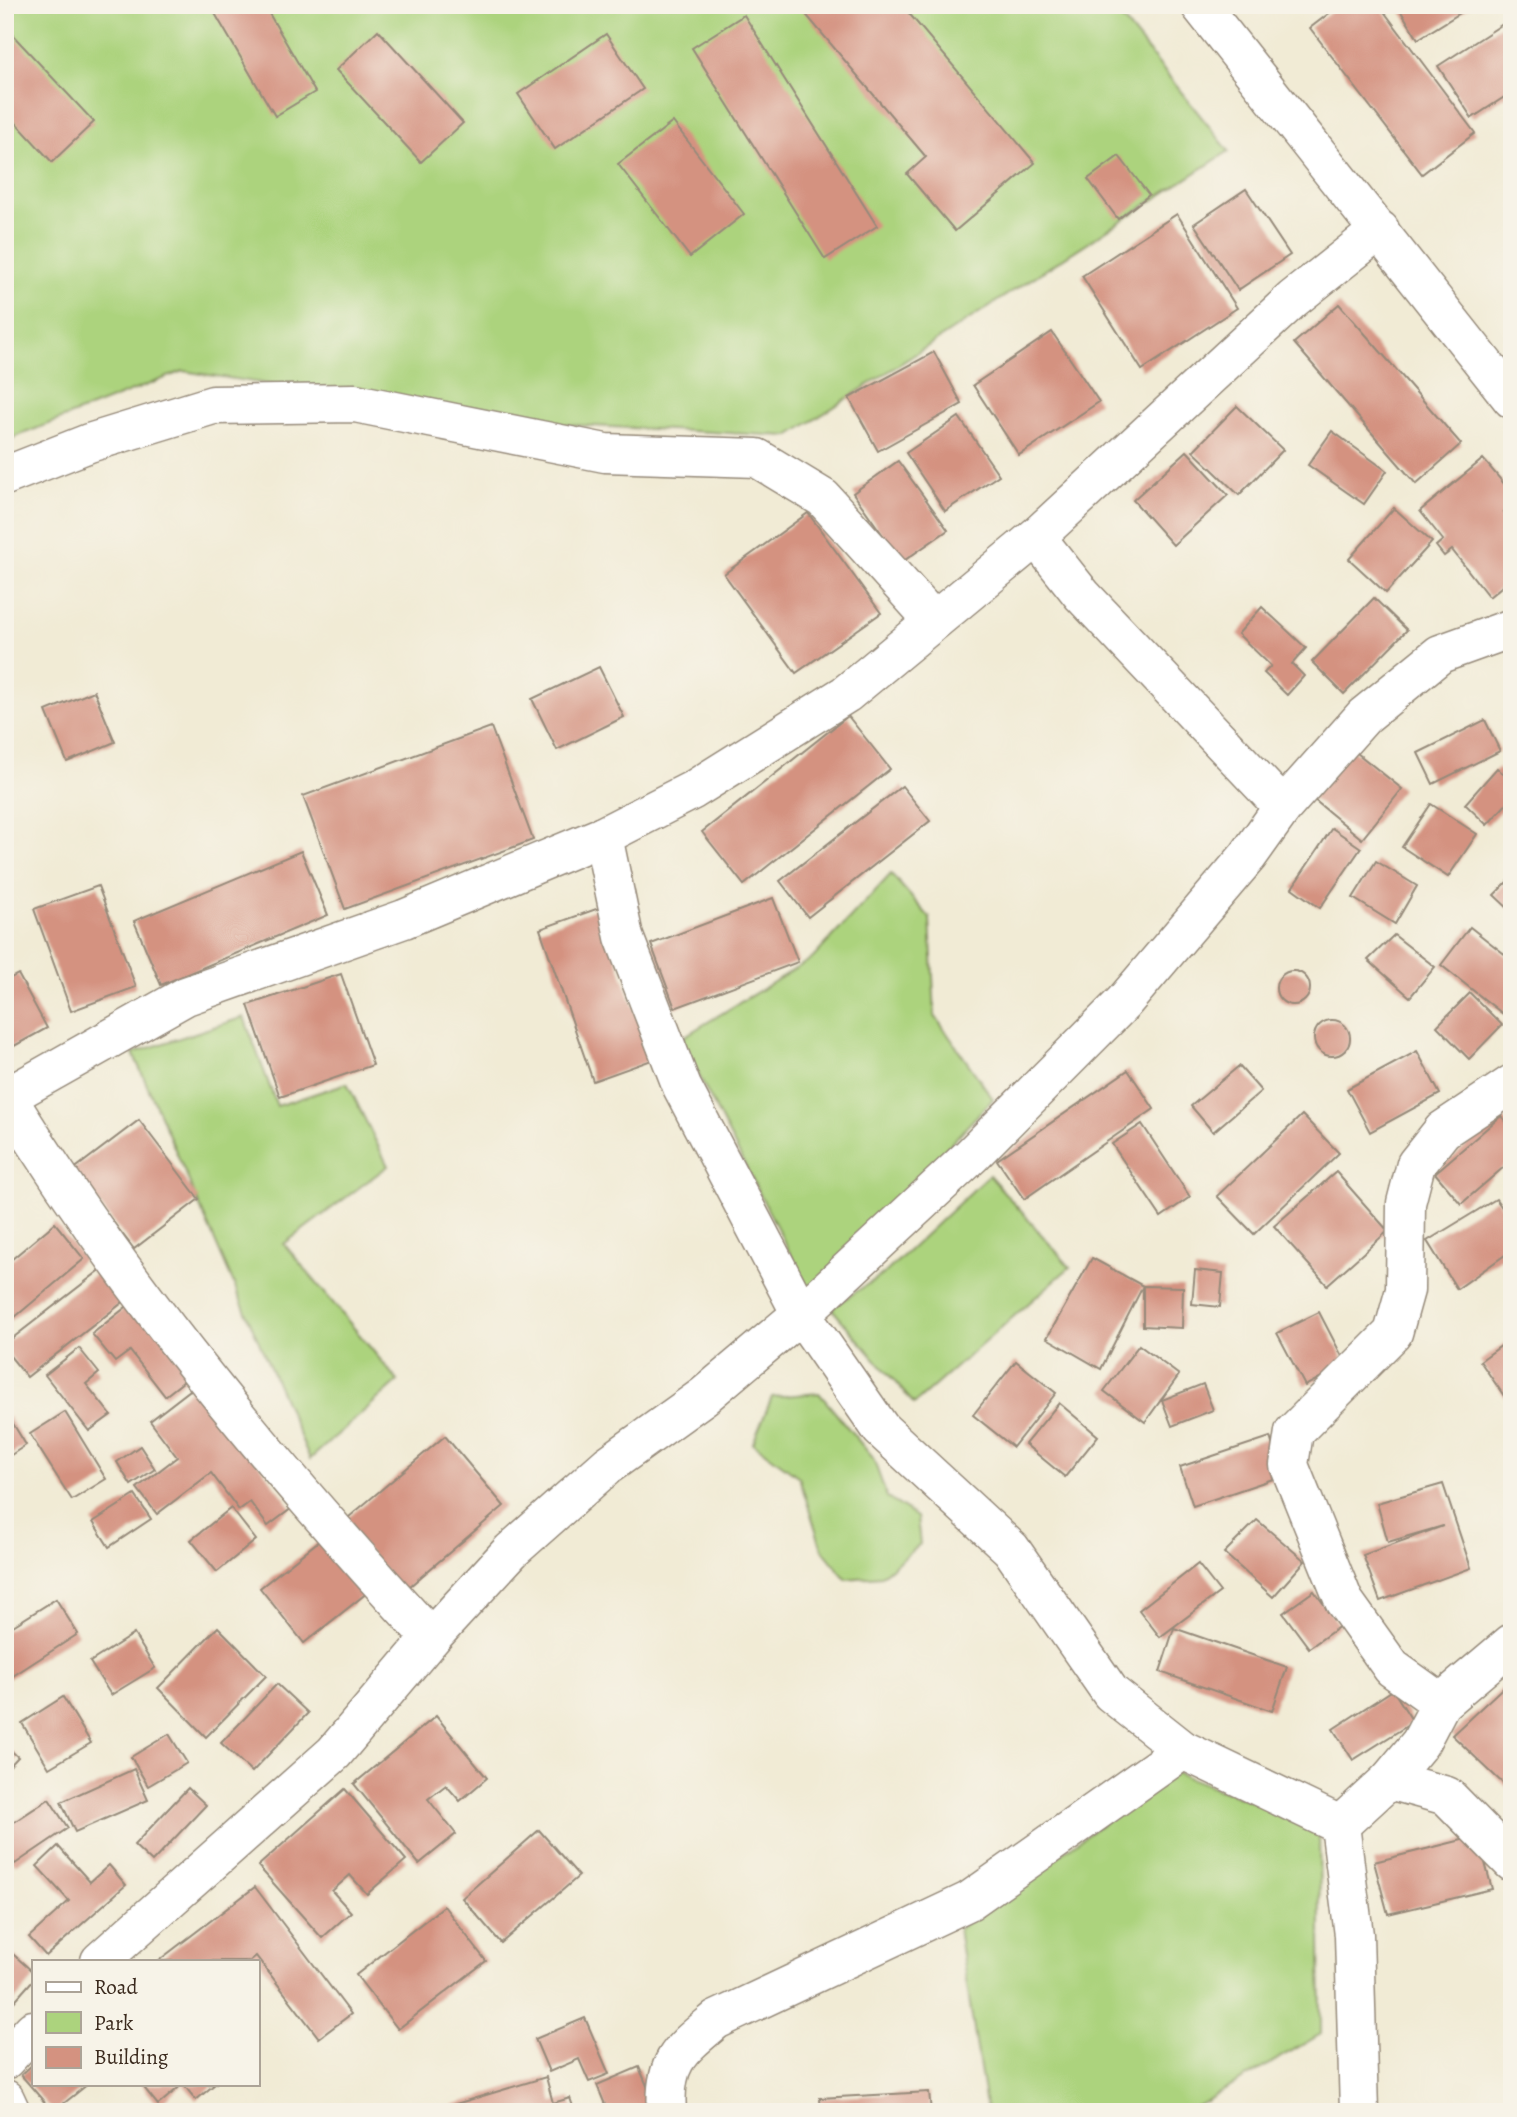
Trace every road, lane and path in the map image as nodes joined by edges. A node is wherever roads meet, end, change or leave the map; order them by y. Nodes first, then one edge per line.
1 (1200, 5) edge
2 (1380, 230) junction
3 (1512, 399) edge
4 (5, 476) edge
5 (1036, 537) junction
6 (933, 620) junction
7 (1512, 628) edge
8 (1283, 807) junction
9 (603, 836) junction
10 (1512, 1084) edge
11 (6, 1098) edge
12 (801, 1314) junction
13 (431, 1638) junction
14 (1512, 1643) edge
15 (1441, 1703) junction
16 (1183, 1750) junction
17 (1389, 1780) junction
18 (1340, 1825) junction
19 (1512, 1862) edge
20 (101, 1960) edge
21 (32, 2031) edge
22 (5, 2060) edge
23 (5, 2099) edge
24 (11, 2112) edge
25 (667, 2112) edge
26 (1359, 2112) edge

1 - 2 street
2 - 3 street
2 - 5 street
4 - 6 street
5 - 6 street
5 - 8 street
6 - 9 street
7 - 8 street
8 - 12 street
9 - 11 street
9 - 12 street
10 - 15 street
11 - 13 street
12 - 13 street
12 - 16 street
13 - 20 street
14 - 15 street
15 - 17 street
16 - 18 street
16 - 25 street
17 - 18 street
17 - 19 street
18 - 26 street
21 - 22 street
23 - 24 street

